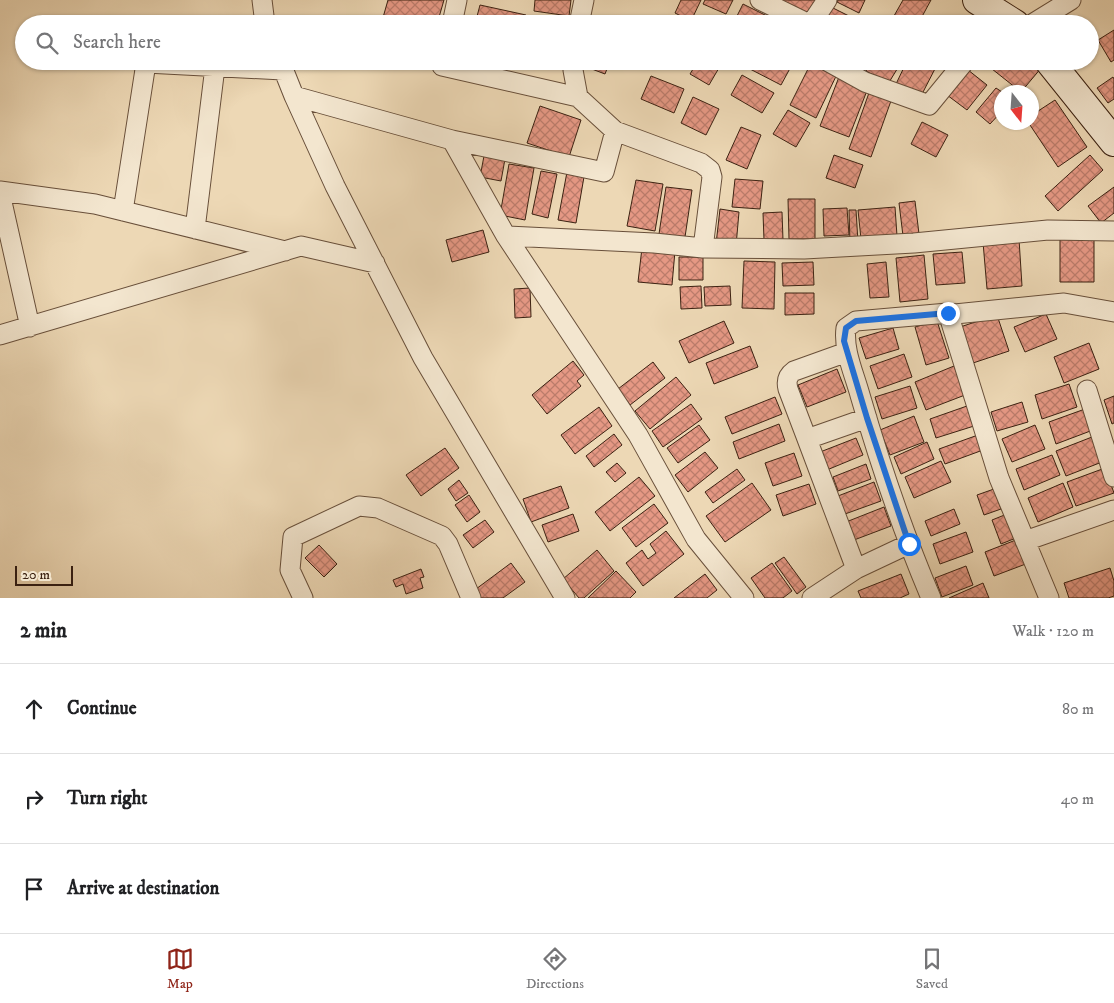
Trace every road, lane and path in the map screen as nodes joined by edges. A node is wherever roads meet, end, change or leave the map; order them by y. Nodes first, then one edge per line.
1 (262, 0) edge
2 (457, 0) edge
3 (584, 0) edge
4 (760, 0) edge
5 (828, 0) edge
6 (977, 0) edge
7 (1071, 0) edge
8 (264, 15) edge
9 (454, 15) edge
10 (581, 15) edge
11 (791, 15) edge
12 (817, 15) edge
13 (997, 15) edge
14 (1047, 15) edge
15 (145, 70) edge
16 (214, 70) edge
17 (284, 70) edge
18 (460, 70) edge
19 (573, 70) edge
20 (843, 70) edge
21 (958, 70) edge
22 (1057, 70) edge
23 (294, 96) junction
24 (578, 97) junction
25 (615, 131) junction
26 (452, 140) junction
27 (1114, 142) edge
28 (0, 192) edge
29 (123, 211) junction
30 (195, 229) junction
31 (1114, 231) edge
32 (506, 236) junction
33 (702, 248) junction
34 (286, 251) junction
35 (374, 264) junction
36 (1114, 312) edge
37 (948, 313) junction
38 (30, 327) junction
39 (0, 336) edge
40 (848, 352) junction
41 (1087, 390) dead end
42 (867, 418) junction
43 (807, 438) junction
44 (1114, 477) edge
45 (1114, 510) edge
46 (1025, 541) junction
47 (909, 544) junction
48 (856, 569) junction
49 (302, 598) edge
50 (471, 598) edge
51 (566, 598) edge
52 (744, 598) edge
53 (812, 598) edge
54 (931, 598) edge
55 (1048, 598) edge

1 - 8 street
2 - 9 street
3 - 10 street
4 - 11 street
5 - 12 street
6 - 13 street
7 - 14 street
15 - 29 street
16 - 30 street
17 - 23 street
18 - 24 street
19 - 24 street
20 - 21 street
22 - 27 street
23 - 26 street
23 - 35 street
24 - 25 street
25 - 26 street
25 - 33 street
26 - 32 street
28 - 29 street
28 - 38 street
29 - 30 street
30 - 34 street
31 - 33 street
32 - 33 street
32 - 52 street
34 - 35 street
34 - 38 street
35 - 51 street
36 - 37 street
37 - 40 street
37 - 46 street
38 - 39 street
40 - 42 street
40 - 43 street
41 - 44 street
42 - 43 street
42 - 47 street
43 - 48 street
45 - 46 street
46 - 55 street
47 - 48 street
47 - 54 street
48 - 53 street
49 - 50 street

